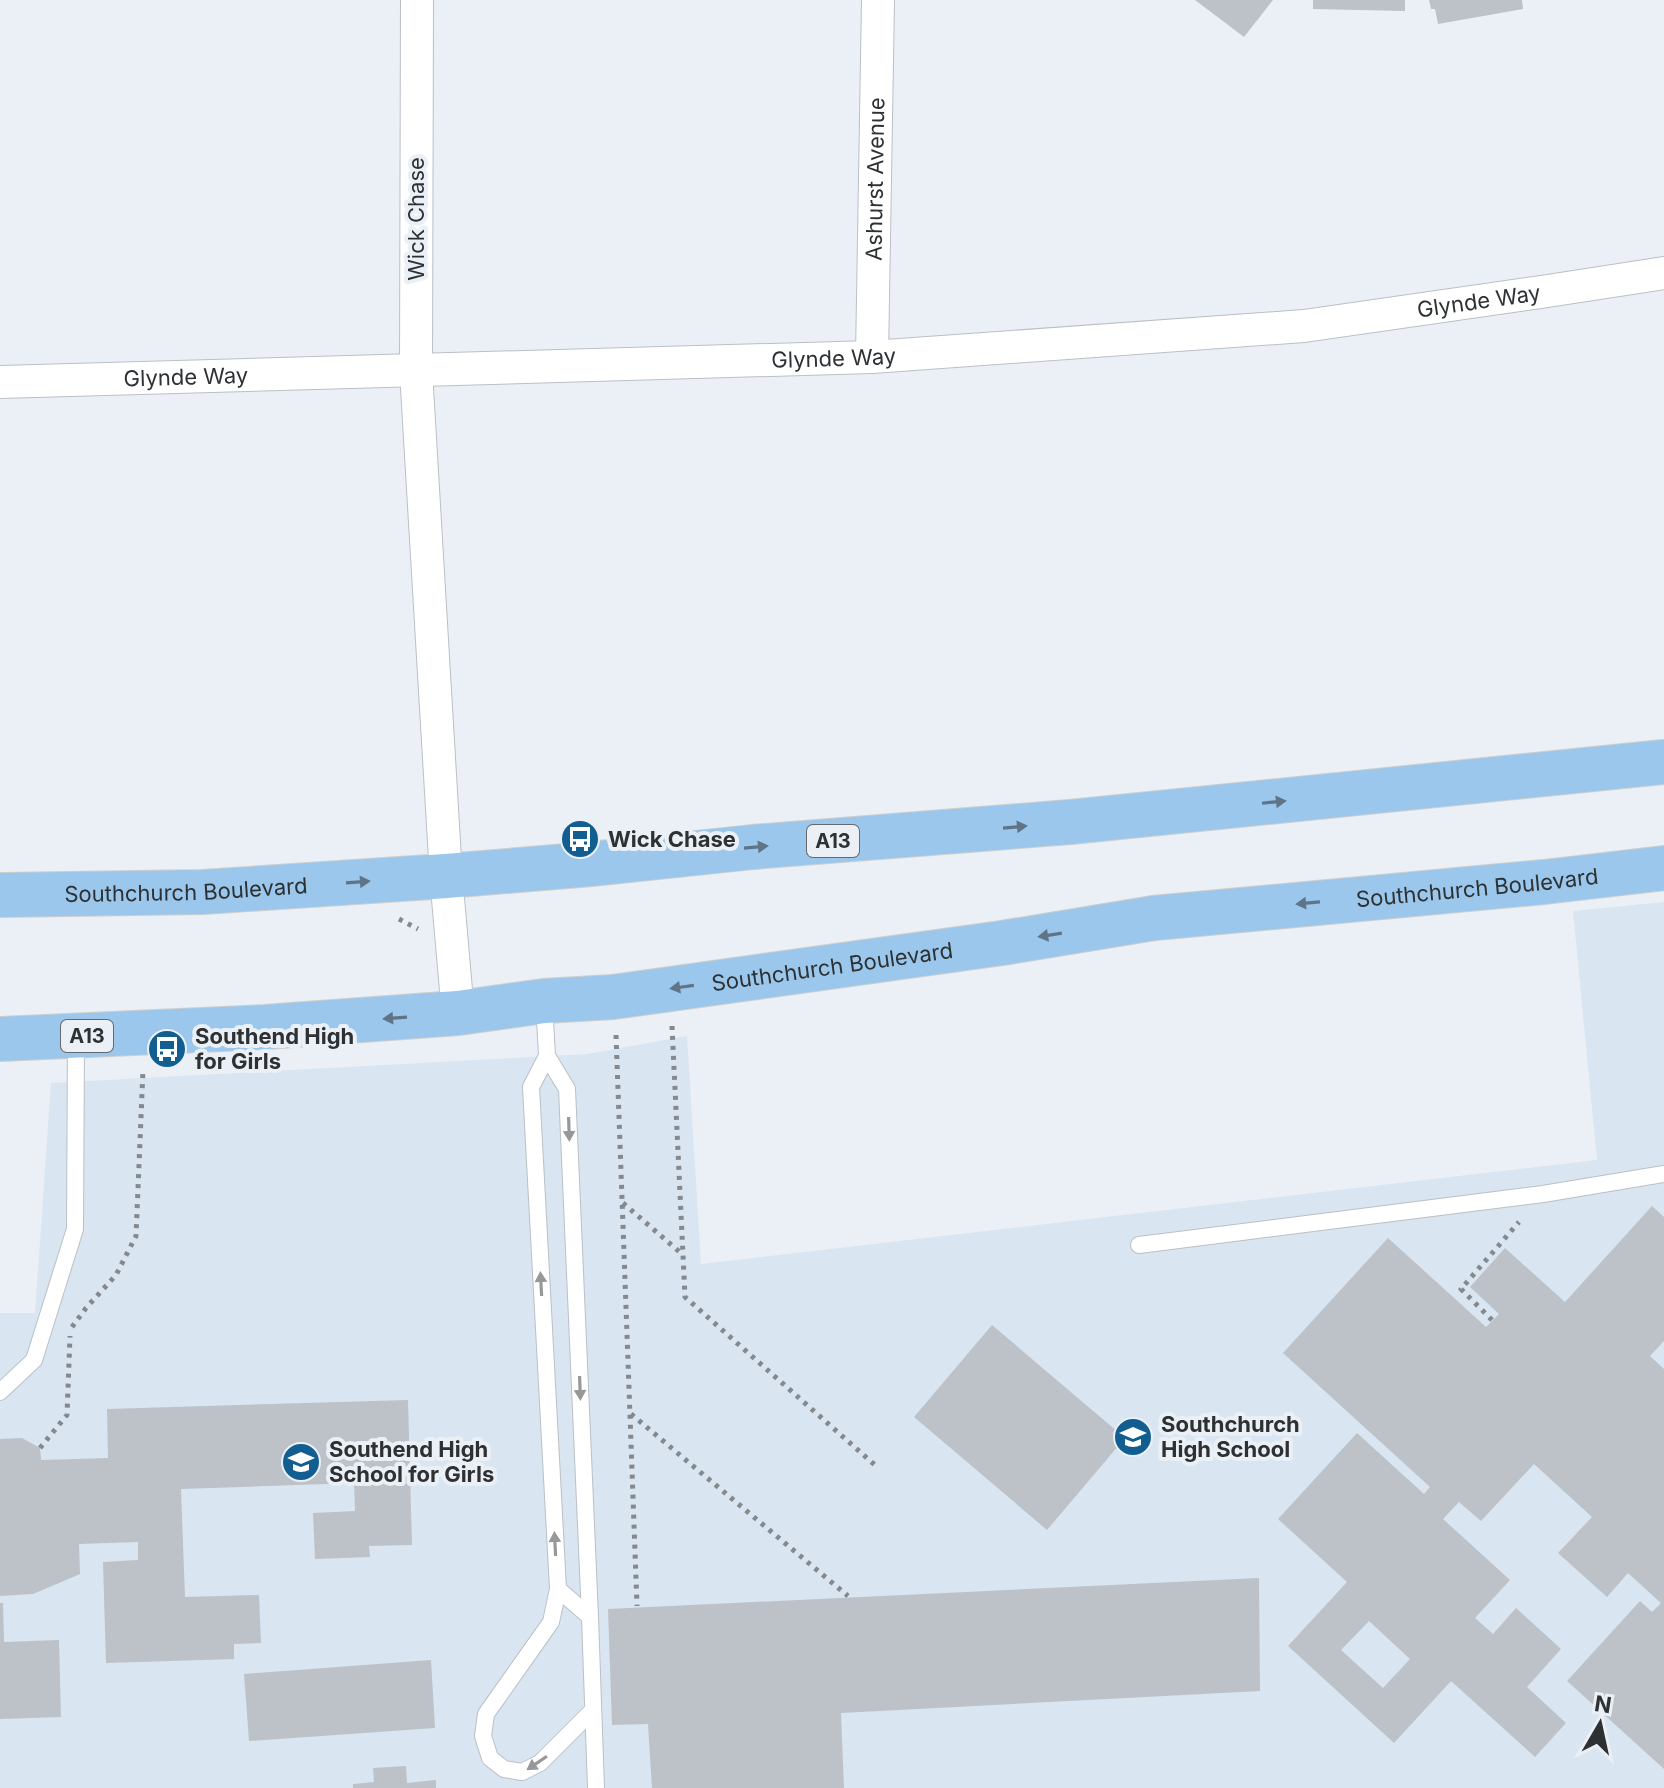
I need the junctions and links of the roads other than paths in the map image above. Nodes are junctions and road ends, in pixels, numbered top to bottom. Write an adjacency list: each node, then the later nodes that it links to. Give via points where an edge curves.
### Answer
1 (417, 0): 5 (street, Wick Chase)
2 (878, 0): 4 (street, Ashurst Avenue)
3 (1664, 273): 4 (street, Glynde Way, via 1304,326)
4 (872, 357): 5 (street, Glynde Way)
5 (416, 371): 6 (street, Glynde Way); 9 (street, Wick Chase)
6 (0, 382)
7 (1664, 762): 9 (main road, Southchurch Boulevard / A13, one-way to 7, via 1070,822)
8 (1664, 868): 11 (main road, Southchurch Boulevard / A13, one-way to 11, via 1154,918 613,997)
9 (446, 876): 10 (main road, Southchurch Boulevard / A13, one-way to 9, via 203,892); 12 (street, Wick Chase)
10 (0, 895)
11 (544, 1001): 12 (main road, Southchurch Boulevard / A13); 15 (lane)
12 (458, 1013): 13 (main road, Southchurch Boulevard / A13, one-way to 13)
13 (76, 1037): 14 (main road, Southchurch Boulevard / A13); 18 (lane, via 75,1229 34,1360)
14 (0, 1039)
15 (547, 1056): 19 (lane, one-way to 15, via 531,1087); 20 (lane, one-way to 20, via 567,1089)
16 (1664, 1174): 17 (lane)
17 (1139, 1245)
18 (0, 1392)
19 (558, 1589): 20 (lane); 21 (lane, one-way to 19, via 540,1763 522,1772 504,1769 490,1758 483,1736 486,1714 551,1622)
20 (590, 1617): 21 (lane)
21 (593, 1710): 22 (lane)
22 (596, 1788)

